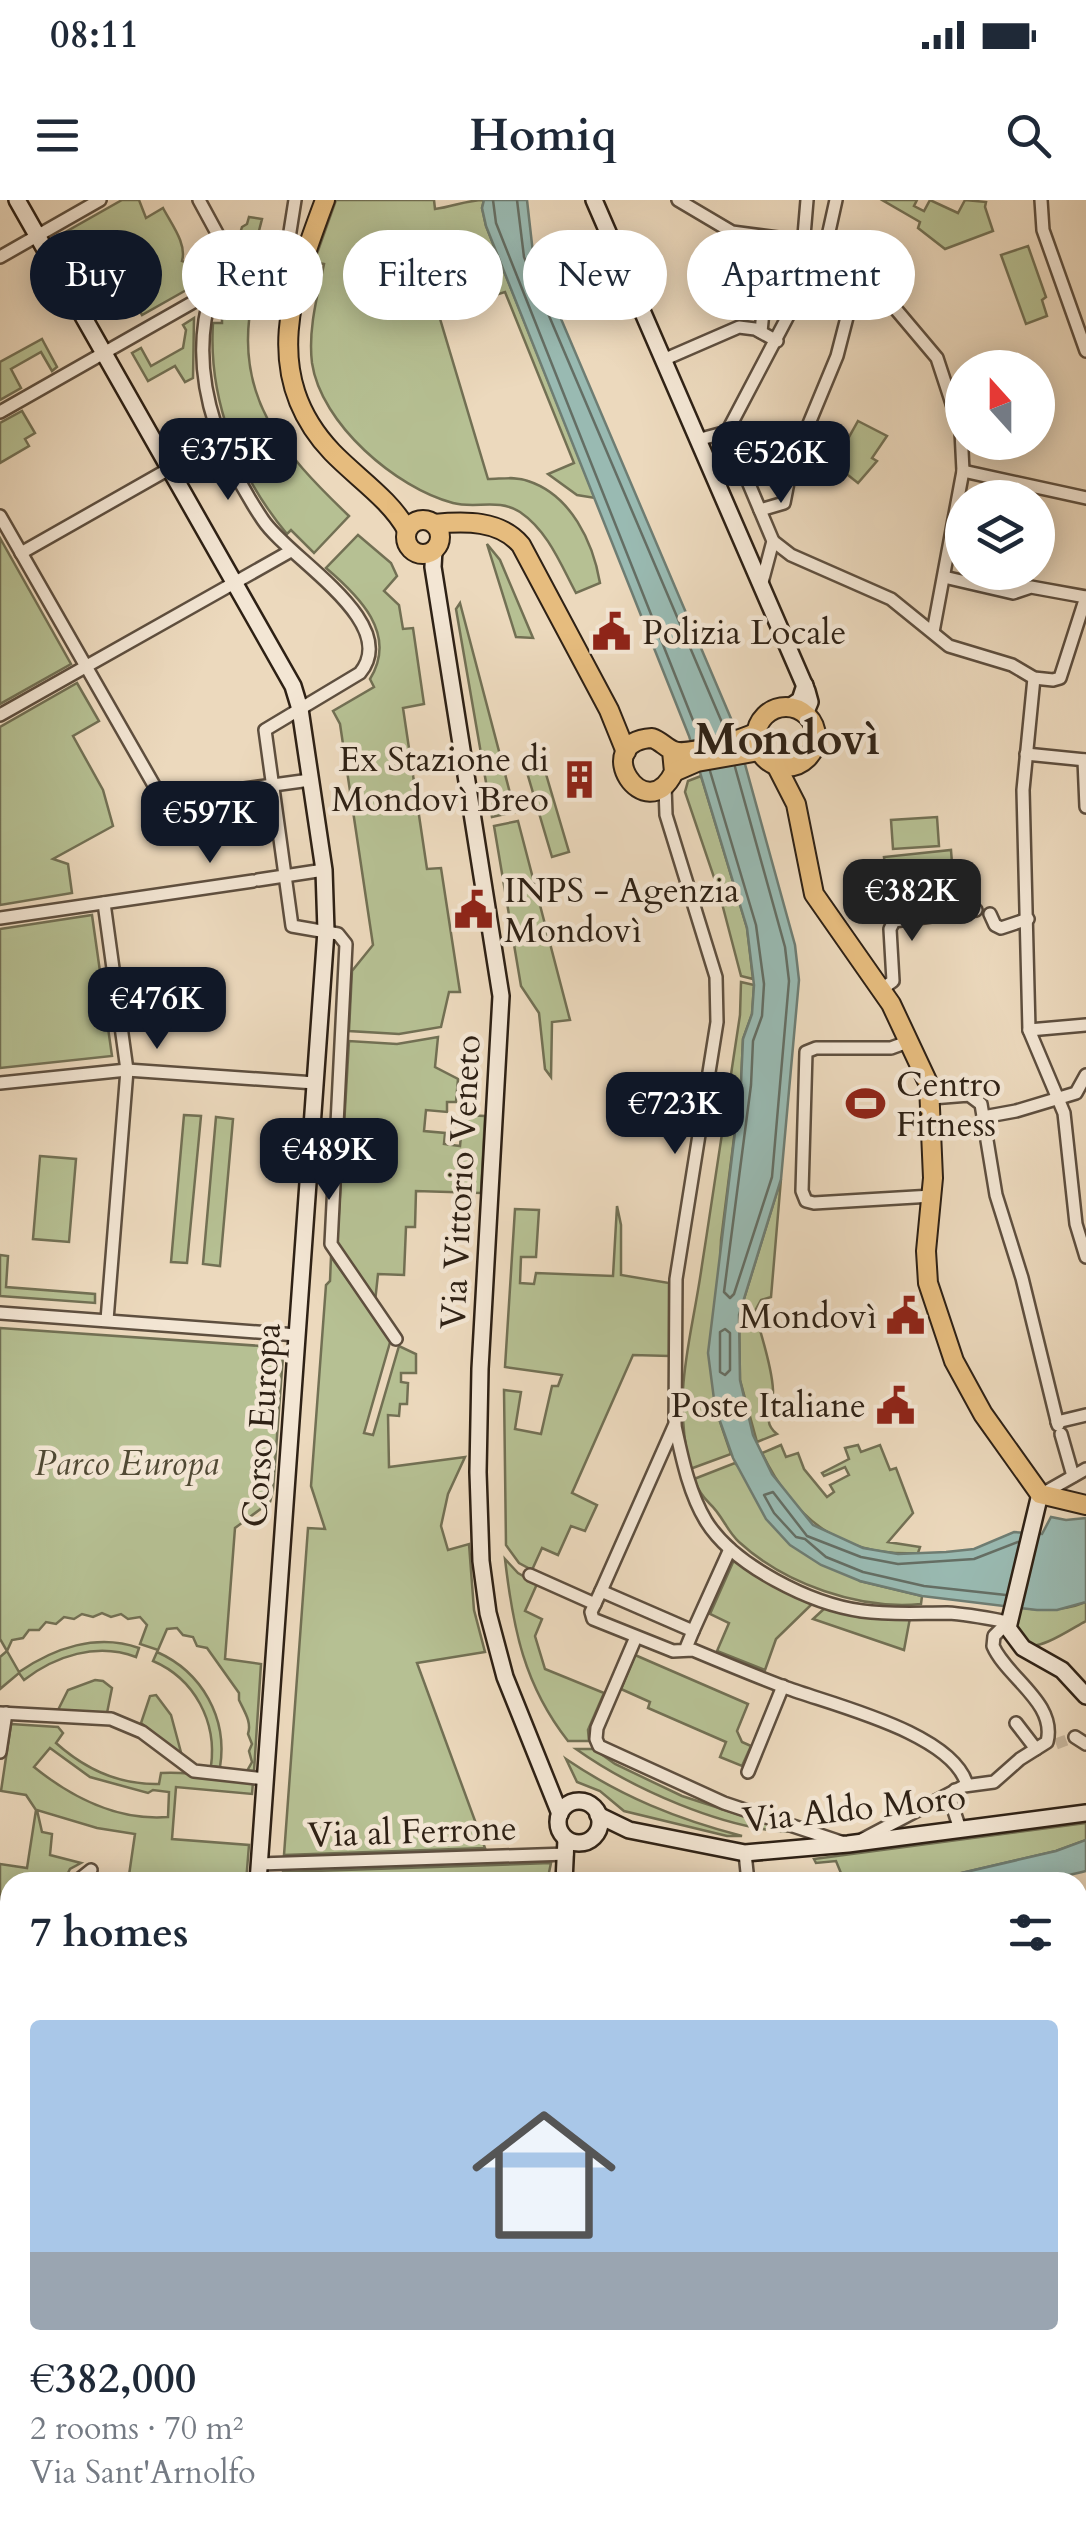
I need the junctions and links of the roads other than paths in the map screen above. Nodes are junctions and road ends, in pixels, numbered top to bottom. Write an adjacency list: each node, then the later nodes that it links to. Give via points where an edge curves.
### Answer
1 (16, 200): 11 (street, Corso Europa)
2 (100, 200): 12 (street)
3 (199, 200): 13 (street)
4 (295, 200): 26 (street, via 283,276)
5 (325, 200): 26 (main road)
6 (594, 200): 31 (street)
7 (678, 200): 14 (street)
8 (807, 200): 15 (street)
9 (836, 200): 16 (street)
10 (1040, 200): 29 (street)
11 (34, 230)
12 (48, 230)
13 (215, 230)
14 (728, 230)
15 (806, 230)
16 (829, 230)
17 (30, 240): 18 (street)
18 (0, 256)
19 (182, 309): 30 (street)
20 (85, 320): 30 (street, Corso Europa)
21 (206, 320): 34 (street, via 204,370)
22 (762, 320): 27 (street)
23 (787, 320): 28 (street)
24 (846, 320): 39 (street, via 784,503)
25 (906, 320): 37 (street, via 941,365 962,434)
26 (289, 324): 41 (main road, via 288,366 297,402 328,448)
27 (761, 332): 28 (street); 31 (street, via 739,327)
28 (777, 340): 33 (street)
29 (1086, 351)
30 (104, 353): 32 (street); 36 (street, Corso Europa)
31 (663, 360): 35 (street)
32 (0, 412)
33 (726, 432): 35 (street); 39 (street)
34 (220, 440): 36 (street); 43 (street, via 256,510)
35 (697, 440): 47 (street)
36 (170, 469): 44 (street); 46 (street, Corso Europa)
37 (963, 472): 38 (street); 45 (street)
38 (1086, 498)
39 (760, 510): 42 (street)
40 (0, 516): 44 (street)
41 (425, 536): 53 (main road, via 458,524 506,530 526,551); 119 (street, Via Vittorio Veneto, via 501,996 480,1369 482,1561 505,1677 545,1777)
42 (773, 541): 47 (street); 49 (street, via 790,555 868,586)
43 (289, 552): 46 (street); 52 (street, via 352,607 370,644 360,672)
44 (22, 553): 50 (street)
45 (944, 577): 48 (street, via 1013,593 1034,587); 49 (street)
46 (234, 583): 50 (street); 52 (street, Corso Europa)
47 (761, 586): 54 (street, via 810,702)
48 (1086, 597): 51 (street, via 1061,675)
49 (933, 632): 51 (street, via 949,646)
50 (86, 666): 55 (street); 67 (street, via 164,796)
51 (1030, 675): 60 (street)
52 (300, 709): 65 (street, Corso Europa); 67 (street, via 264,730)
53 (608, 710): 56 (main road); 59 (main road)
54 (797, 711): 57 (main road, via 772,711); 63 (main road, via 814,726 816,743)
55 (0, 715)
56 (644, 738): 58 (main road); 59 (main road)
57 (750, 744): 61 (main road); 64 (main road)
58 (672, 750): 61 (main road); 66 (main road)
59 (626, 752): 66 (main road, via 623,769 632,784)
60 (1026, 754): 62 (street); 76 (street)
61 (695, 756): 66 (main road)
62 (1085, 760): 69 (street)
63 (800, 764): 64 (main road); 68 (main road)
64 (776, 766): 68 (main road)
65 (310, 780): 67 (street); 70 (street, Corso Europa)
66 (662, 783): 96 (street, via 718,1000 676,1278)
67 (272, 785): 71 (street)
68 (796, 804): 78 (main road, via 814,894)
69 (1086, 807)
70 (324, 870): 71 (street); 77 (street, Corso Europa)
71 (285, 876): 72 (street); 77 (street, via 292,926)
72 (104, 903): 75 (street); 82 (street)
73 (976, 910): 78 (street, via 894,921 894,981)
74 (990, 914): 76 (street, via 1001,928)
75 (0, 918)
76 (1028, 919): 80 (street)
77 (326, 932): 84 (street, Corso Europa); 94 (street, via 344,937 346,965 330,1240)
78 (882, 990): 81 (main road)
79 (1086, 1026): 80 (street)
80 (1029, 1030): 87 (street)
81 (910, 1041): 86 (main road); 89 (street, via 895,1048 806,1052 802,1191 814,1203)
82 (128, 1070): 84 (street); 85 (street); 92 (street)
83 (1085, 1078): 87 (street, via 1076,1093)
84 (315, 1083): 93 (street, Corso Europa)
85 (0, 1084)
86 (932, 1098): 88 (street, via 973,1096); 89 (main road)
87 (1058, 1098): 88 (street); 90 (street)
88 (983, 1117): 97 (street, via 996,1195)
89 (932, 1196): 100 (main road, via 928,1283 954,1360)
90 (1086, 1257)
91 (0, 1313): 92 (street)
92 (106, 1320): 93 (street)
93 (297, 1335): 117 (street, Corso Europa)
94 (396, 1339)
95 (1086, 1414): 97 (street)
96 (674, 1424): 102 (street, via 702,1513); 104 (street)
97 (1059, 1427): 99 (street)
98 (1086, 1469): 99 (street)
99 (1073, 1476): 100 (street)
100 (1040, 1494): 101 (main road); 106 (street)
101 (1086, 1505)
102 (730, 1549): 106 (street, via 808,1596 854,1610); 107 (street)
103 (530, 1575): 105 (street)
104 (601, 1591): 105 (street); 107 (street)
105 (595, 1604): 108 (street, via 593,1619)
106 (1008, 1619): 111 (street, via 1018,1644 1062,1670); 114 (street, via 993,1646 1044,1712)
107 (693, 1631): 109 (street)
108 (636, 1636): 109 (street, via 676,1652); 125 (street, via 596,1742 724,1804)
109 (686, 1648): 110 (street)
110 (783, 1686): 116 (street); 118 (street, via 917,1737 963,1773)
111 (1086, 1696)
112 (3, 1713): 115 (street); 117 (street, via 105,1717 138,1730 194,1771)
113 (1016, 1722): 114 (street)
114 (1046, 1745): 118 (street, via 994,1782)
115 (0, 1752)
116 (748, 1772)
117 (265, 1779): 128 (street, Corso Europa)
118 (961, 1787): 122 (street, via 951,1802); 125 (street)
119 (566, 1808): 121 (street, Via Vittorio Veneto, via 585,1802); 126 (street, via 559,1830)
120 (1086, 1814): 122 (street, Via Aldo Moro)
121 (598, 1816): 123 (street, Via Aldo Moro); 124 (street)
122 (960, 1829): 125 (street, Via Aldo Moro)
123 (629, 1830): 124 (street, Via Aldo Moro); 127 (street, Via Aldo Moro)
124 (589, 1840): 126 (street); 133 (street)
125 (853, 1843): 127 (street, Via Aldo Moro)
126 (566, 1846): 128 (street, Via al Ferrone); 132 (street)
127 (745, 1852): 134 (street)
128 (259, 1864): 131 (street, Corso Europa)
129 (91, 1870): 130 (street)
130 (88, 1872)
131 (259, 1872)
132 (565, 1872)
133 (570, 1872)
134 (747, 1872)

